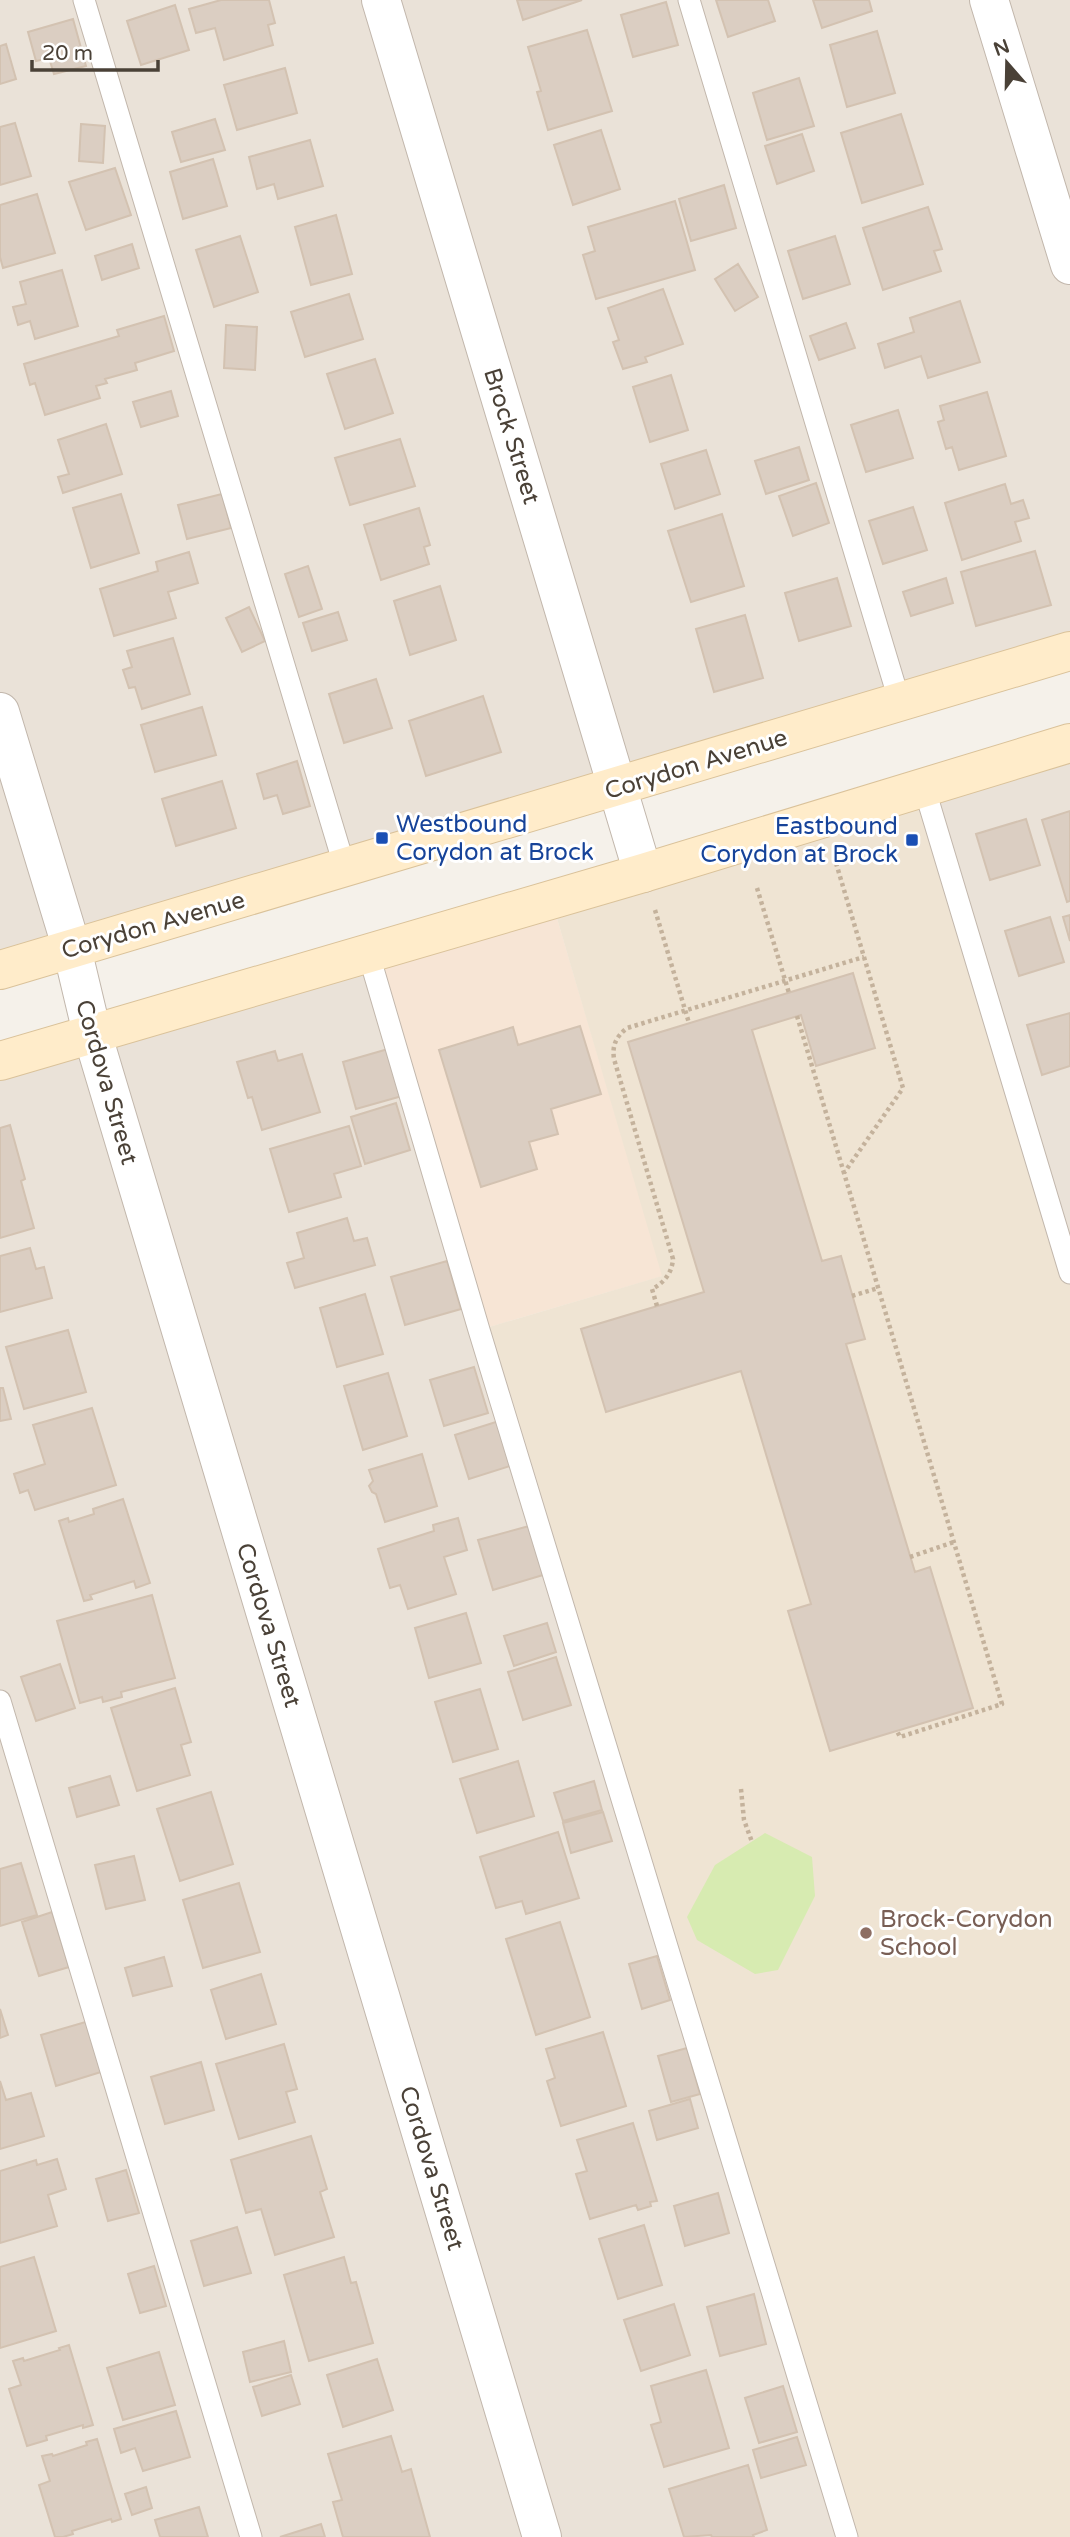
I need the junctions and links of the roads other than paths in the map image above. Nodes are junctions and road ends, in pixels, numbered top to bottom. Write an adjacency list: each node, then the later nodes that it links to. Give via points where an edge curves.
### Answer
1 (84, 0): 12 (lane)
2 (382, 0): 11 (street, Brock Street)
3 (689, 0): 7 (lane)
4 (989, 0): 5 (street)
5 (1070, 265)
6 (1070, 651): 7 (main road, Corydon Avenue)
7 (900, 703): 11 (main road, Corydon Avenue)
8 (0, 712): 14 (street, Cordova Street)
9 (1070, 743): 10 (main road)
10 (924, 787): 13 (main road); 19 (lane)
11 (617, 788): 12 (main road, Corydon Avenue); 13 (street, Brock Street)
12 (345, 868): 14 (main road, Corydon Avenue)
13 (643, 873): 15 (main road)
14 (72, 949): 16 (main road, Corydon Avenue); 17 (street, Cordova Street)
15 (368, 952): 17 (main road); 23 (lane)
16 (0, 970)
17 (92, 1033): 18 (main road); 22 (street, Cordova Street)
18 (0, 1061)
19 (1070, 1273)
20 (0, 1701): 21 (lane)
21 (251, 2537)
22 (542, 2537)
23 (847, 2537)

